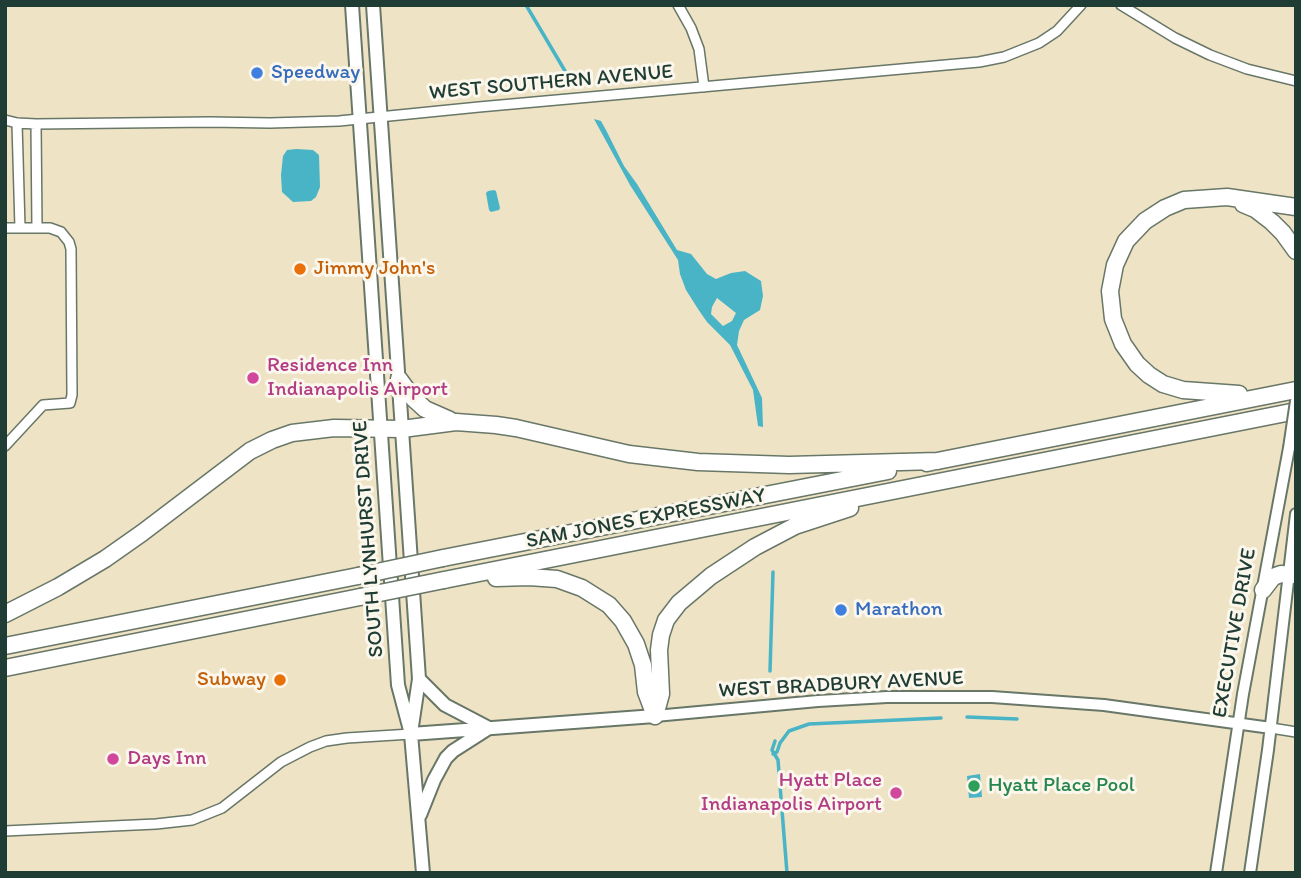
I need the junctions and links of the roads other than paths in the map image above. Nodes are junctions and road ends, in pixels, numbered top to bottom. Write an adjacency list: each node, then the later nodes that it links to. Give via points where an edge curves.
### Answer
1 (352, 5): 9 (main road, SOUTH LYNHURST DRIVE)
2 (373, 5): 8 (main road, SOUTH LYNHURST DRIVE)
3 (678, 5): 7 (street, via 699,50)
4 (1081, 5): 7 (street, WEST SOUTHERN AVENUE, via 1044,40 1004,57)
5 (1121, 5): 6 (street, via 1210,55)
6 (1296, 81)
7 (704, 87): 8 (street, WEST SOUTHERN AVENUE)
8 (381, 117): 9 (street, WEST SOUTHERN AVENUE); 19 (main road, SOUTH LYNHURST DRIVE)
9 (359, 119): 12 (street, WEST SOUTHERN AVENUE); 26 (main road, SOUTH LYNHURST DRIVE)
10 (5, 121): 11 (street, WEST SOUTHERN AVENUE)
11 (17, 123): 12 (street, WEST SOUTHERN AVENUE); 16 (street)
12 (36, 124): 17 (street)
13 (1227, 197): 14 (highway); 18 (highway, via 1266,217); 21 (highway, via 1184,200 1136,230 1115,265 1111,313 1133,360 1163,384 1194,392)
14 (1296, 207)
15 (5, 228): 16 (street)
16 (20, 228): 17 (street)
17 (37, 228): 27 (street, via 59,231 70,246 72,397 70,403 43,405)
18 (1296, 251)
19 (399, 379): 24 (highway, via 425,409); 25 (main road, SOUTH LYNHURST DRIVE)
20 (1296, 390): 21 (highway, SAM JONES EXPRESSWAY)
21 (1262, 396): 28 (highway, SAM JONES EXPRESSWAY)
22 (1296, 401): 33 (street, EXECUTIVE DRIVE, bridge)
23 (1296, 411): 29 (highway, SAM JONES EXPRESSWAY)
24 (456, 422): 25 (highway); 28 (highway, via 516,428 629,454 698,463)
25 (402, 429): 26 (highway); 37 (main road, SOUTH LYNHURST DRIVE)
26 (380, 430): 34 (highway, via 334,428 272,440 239,458 105,559); 43 (main road, SOUTH LYNHURST DRIVE, via 398,685)
27 (5, 446)
28 (938, 461): 35 (highway, SAM JONES EXPRESSWAY, bridge)
29 (913, 487): 32 (highway, SAM JONES EXPRESSWAY); 38 (highway, via 782,532 728,564 679,603 661,635 661,694)
30 (1296, 514): 31 (street, EXECUTIVE DRIVE)
31 (1292, 575): 33 (highway, via 1273,577); 41 (street, EXECUTIVE DRIVE)
32 (444, 580): 36 (highway, SAM JONES EXPRESSWAY, bridge); 38 (highway, via 557,579 592,593 613,609 633,637)
33 (1263, 590): 39 (street, EXECUTIVE DRIVE)
34 (5, 614)
35 (5, 646)
36 (5, 668)
37 (419, 679): 40 (main road, via 445,705); 43 (main road, SOUTH LYNHURST DRIVE)
38 (656, 716): 39 (street, WEST BRADBURY AVENUE, via 818,701 973,696 1096,704); 40 (main road, WEST BRADBURY AVENUE)
39 (1239, 723): 41 (street, WEST BRADBURY AVENUE); 47 (street, EXECUTIVE DRIVE)
40 (489, 728): 43 (main road, WEST BRADBURY AVENUE); 44 (main road, via 446,758)
41 (1271, 728): 42 (street); 48 (street, EXECUTIVE DRIVE)
42 (1296, 732)
43 (411, 734): 44 (main road, SOUTH LYNHURST DRIVE); 45 (street, via 347,738 310,747 281,762 222,808 192,820)
44 (419, 817): 46 (main road, SOUTH LYNHURST DRIVE)
45 (5, 831)
46 (423, 873)
47 (1216, 873)
48 (1250, 873)

